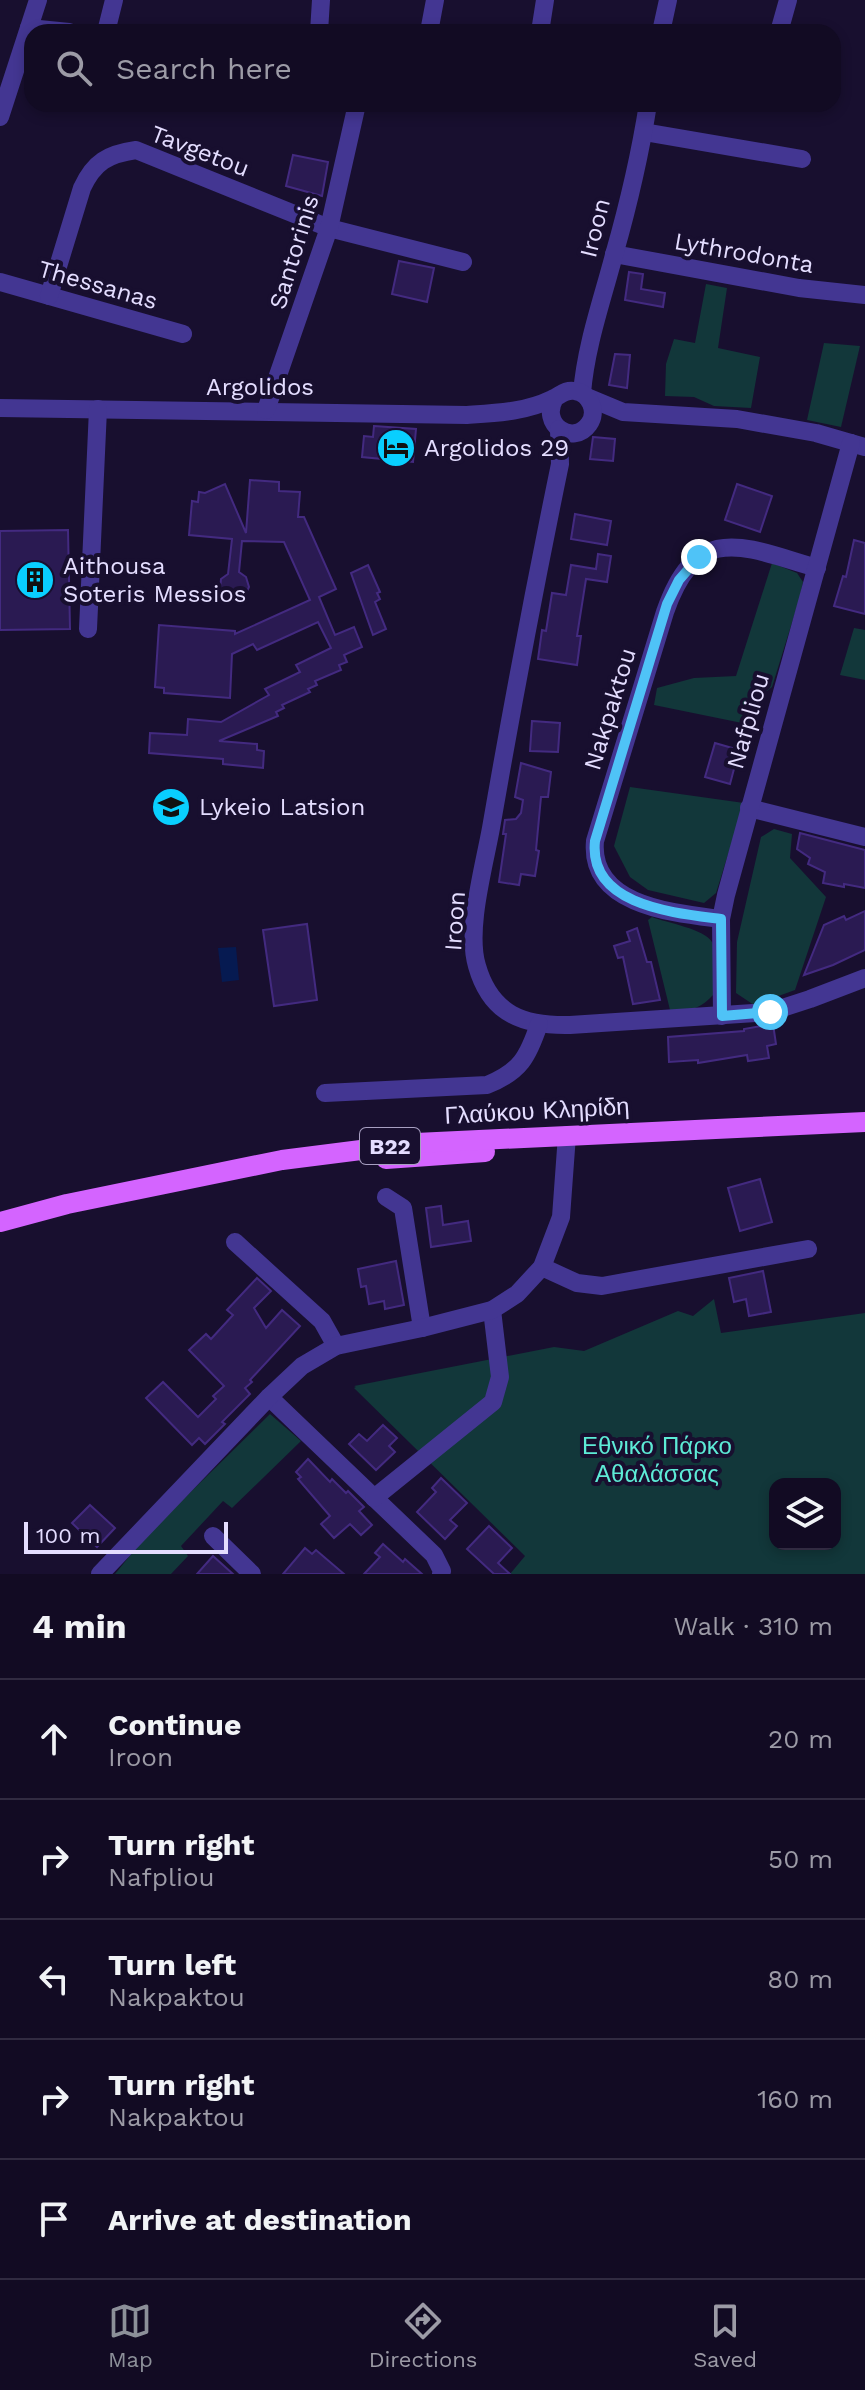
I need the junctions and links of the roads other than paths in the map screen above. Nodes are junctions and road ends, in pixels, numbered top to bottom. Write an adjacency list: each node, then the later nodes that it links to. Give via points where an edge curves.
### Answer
1 (38, 0): 8 (street)
2 (114, 0): 9 (street)
3 (321, 0): 10 (street)
4 (435, 0): 11 (street)
5 (545, 0): 12 (street)
6 (668, 0): 13 (street)
7 (788, 0): 14 (street)
8 (30, 24)
9 (108, 24)
10 (320, 24)
11 (430, 24)
12 (541, 24)
13 (663, 24)
14 (781, 24)
15 (24, 40): 16 (street)
16 (4, 90): 19 (street)
17 (355, 112): 22 (street, Santorinis)
18 (647, 112): 20 (street, Iroon)
19 (0, 117)
20 (644, 132): 21 (street); 23 (street, Iroon)
21 (802, 159)
22 (329, 228): 24 (street, Tavgetou); 27 (street, Tavgetou, via 136,150 120,152 99,162 86,181); 32 (street, Santorinis)
23 (614, 254): 26 (street, Lythrodonta); 29 (street, Iroon)
24 (463, 262)
25 (0, 282): 27 (street, Thessanas)
26 (865, 295)
27 (49, 296): 28 (street, Thessanas)
28 (183, 334)
29 (573, 395): 33 (street, Argolidos); 34 (street); 35 (street, via 551,404); 36 (street, via 593,410)
30 (0, 408): 31 (street, Argolidos)
31 (98, 409): 32 (street, Argolidos); 40 (street)
32 (266, 410): 33 (street, Argolidos, via 433,415)
33 (518, 411): 35 (street, Argolidos)
34 (623, 412): 36 (street); 37 (street, via 737,419)
35 (555, 424): 36 (street, via 565,432); 38 (street, Iroon)
36 (584, 428): 38 (street, Iroon)
37 (858, 445): 39 (street, Nafpliou)
38 (560, 464): 46 (street, Iroon, via 473,941 475,963 492,997 514,1016)
39 (817, 568): 41 (street, Nafpliou); 43 (street, Nakpaktou, via 730,546 704,553 683,574 670,596 595,841 597,869 617,892 670,910)
40 (88, 629)
41 (749, 808): 42 (street); 43 (street, Nafpliou)
42 (865, 837)
43 (721, 919): 45 (street, Nafpliou)
44 (865, 978): 45 (street, Iroon, via 789,1007)
45 (722, 1016): 46 (street, Iroon)
46 (539, 1024): 47 (street, via 518,1067 487,1085)
47 (325, 1093)
48 (865, 1122): 50 (main road, Γλαύκου Κληρίδη / B22)
49 (865, 1135): 50 (main road, Γλαύκου Κληρίδη / B22)
50 (567, 1142): 52 (main road, Γλαύκου Κληρίδη / B22, via 215,1175); 55 (street, via 561,1217)
51 (386, 1197): 57 (street, via 403,1208)
52 (0, 1222)
53 (235, 1242): 58 (street, via 322,1321)
54 (808, 1249): 55 (street, via 602,1286 577,1283)
55 (542, 1267): 56 (street, via 517,1294)
56 (492, 1310): 57 (street); 60 (street, via 500,1377 493,1402)
57 (422, 1328): 58 (street)
58 (336, 1346): 59 (street, via 302,1366)
59 (269, 1397): 60 (street); 62 (street)
60 (374, 1498): 64 (street, via 434,1555)
61 (213, 1536): 63 (street)
62 (100, 1574)
63 (252, 1574)
64 (441, 1574)

